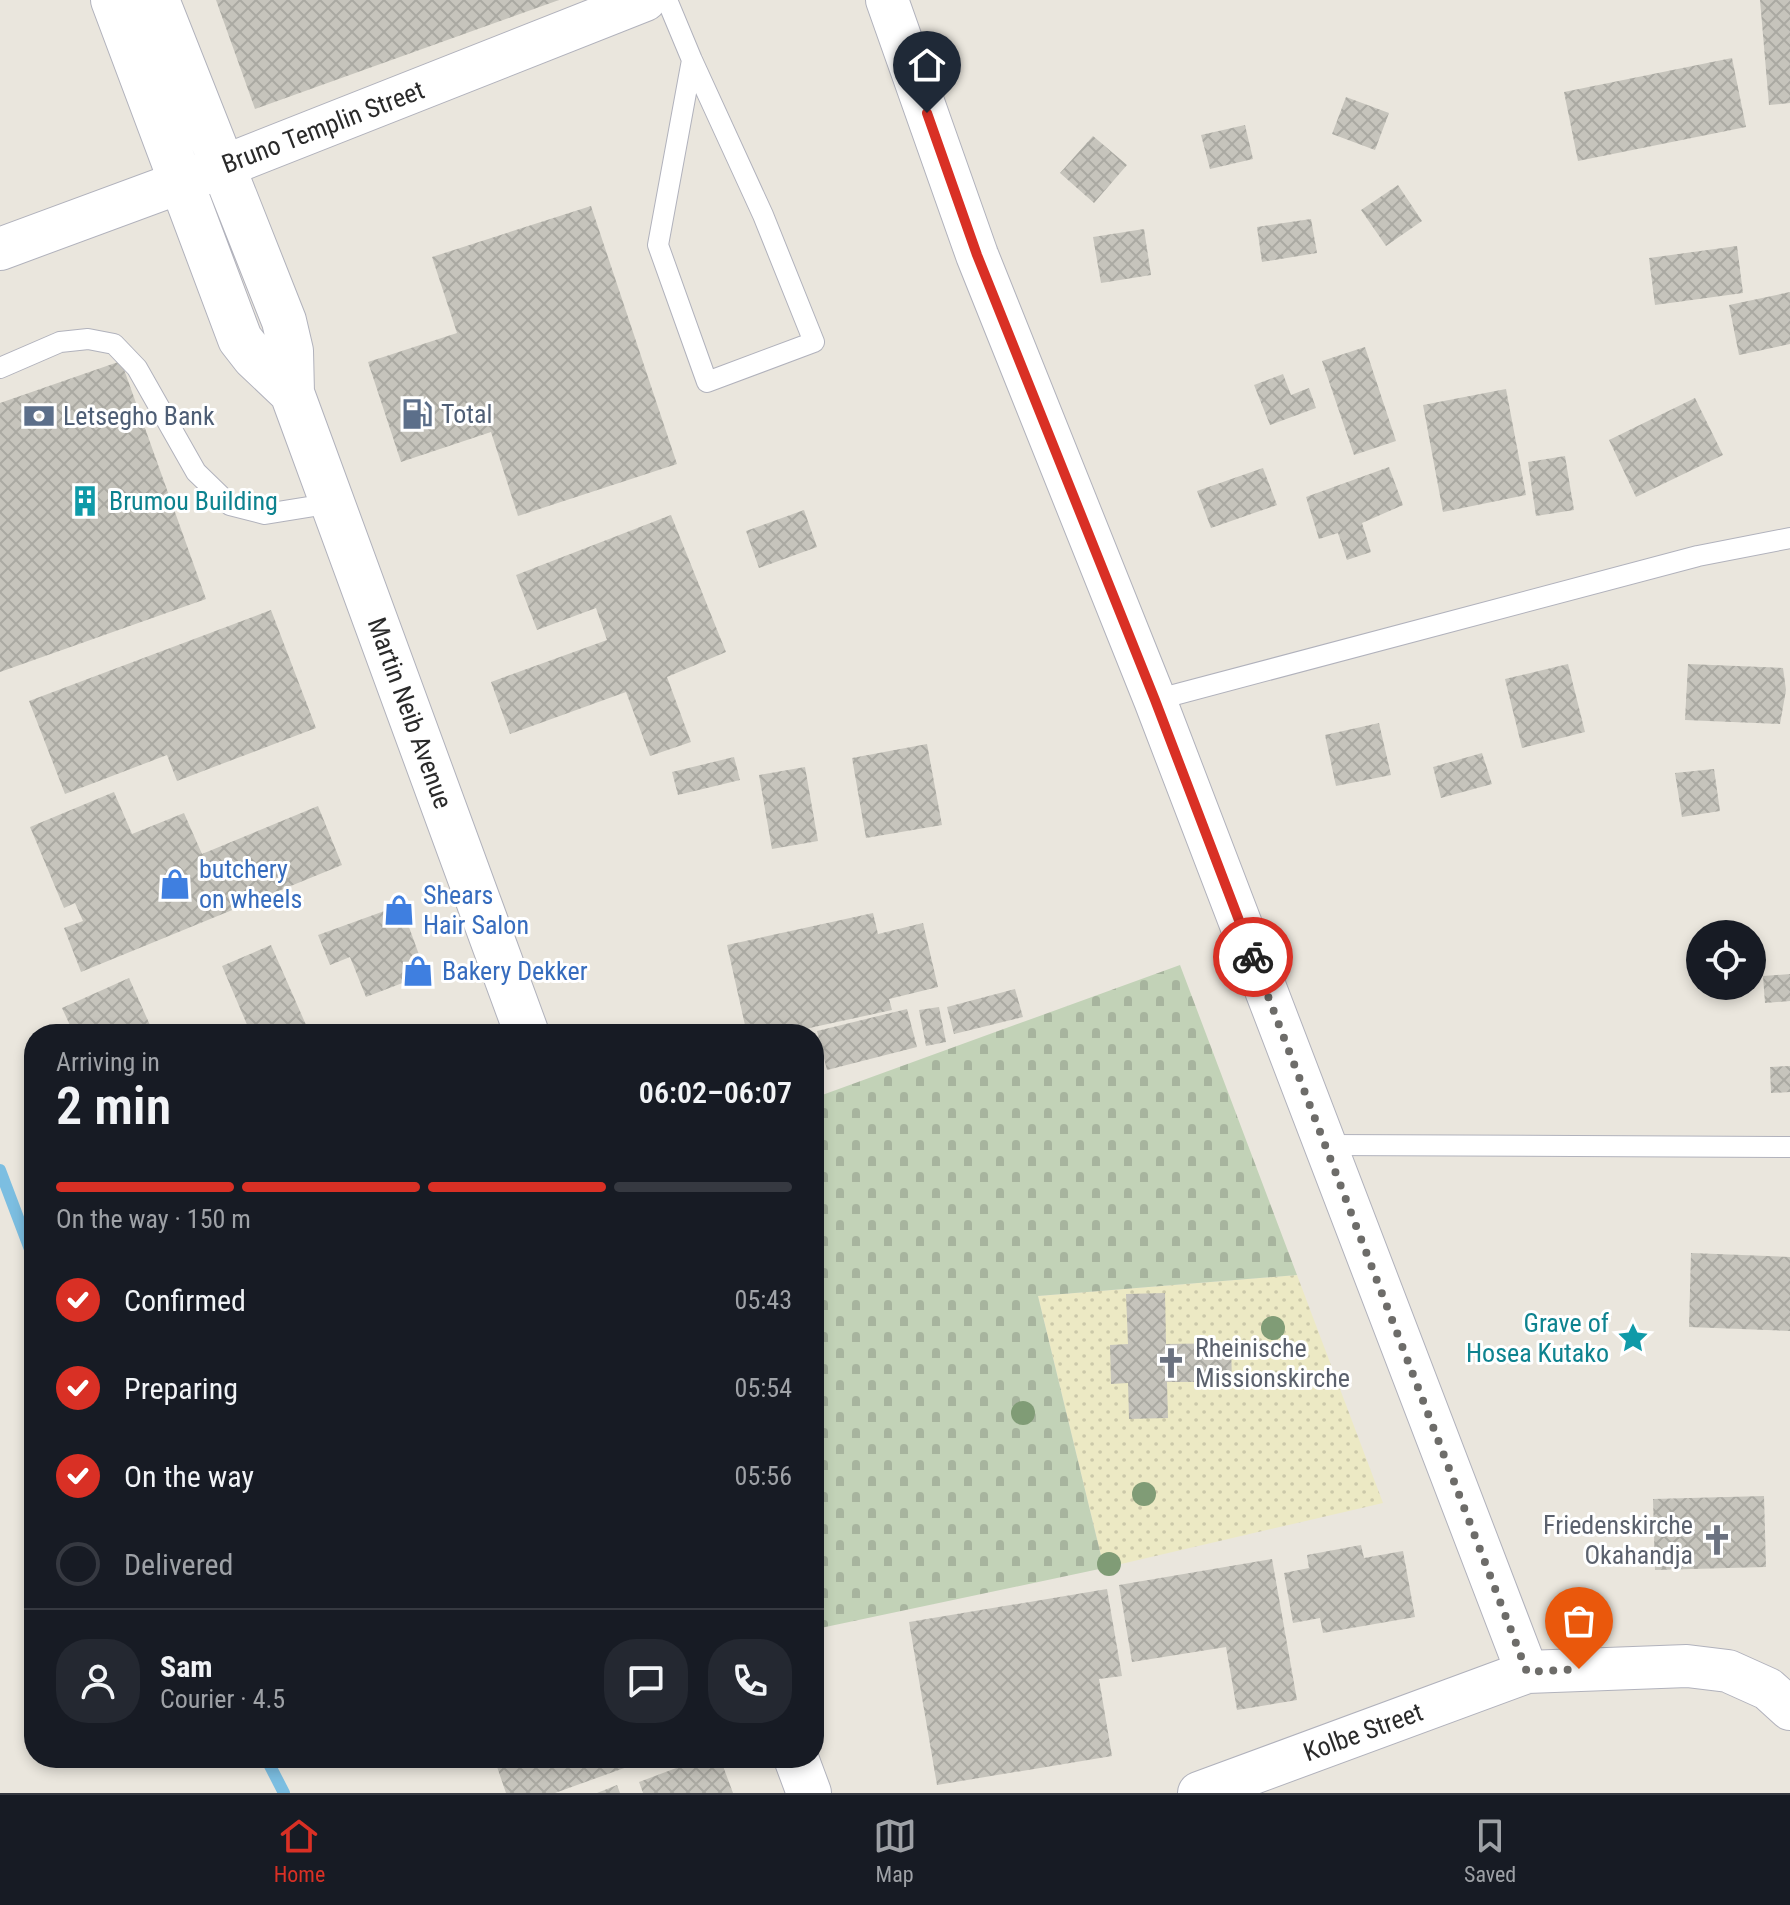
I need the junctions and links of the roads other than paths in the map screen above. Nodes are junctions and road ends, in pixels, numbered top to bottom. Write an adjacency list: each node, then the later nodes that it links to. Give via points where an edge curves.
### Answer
1 (113, 0): 8 (main road, Martin Neib Avenue)
2 (157, 0): 7 (main road, Martin Neib Avenue)
3 (645, 0): 7 (street, Bruno Templin Street)
4 (667, 0): 6 (lane)
5 (887, 0): 14 (street, via 977,255)
6 (692, 60): 6 (lane, via 814,342 707,382 658,245)
7 (222, 167): 8 (street, Bruno Templin Street); 11 (main road, Martin Neib Avenue, via 284,321)
8 (180, 181): 9 (street, Bruno Templin Street); 11 (main road, Martin Neib Avenue, via 240,339)
9 (0, 249)
10 (0, 368): 12 (lane, via 60,342 88,339 114,344 137,368 196,472 230,505 265,514)
11 (292, 393): 12 (main road, Martin Neib Avenue)
12 (333, 503): 15 (main road, Martin Neib Avenue)
13 (1790, 538): 14 (lane, via 1698,556)
14 (1155, 700): 16 (street)
15 (523, 1024)
16 (1325, 1145): 17 (lane); 18 (street)
17 (1790, 1147)
18 (1527, 1672): 19 (street, Kolbe Street, via 1673,1666 1728,1671 1768,1689); 22 (street, Kolbe Street)
19 (1790, 1709)
20 (800, 1768): 21 (main road)
21 (809, 1793)
22 (1199, 1793)

